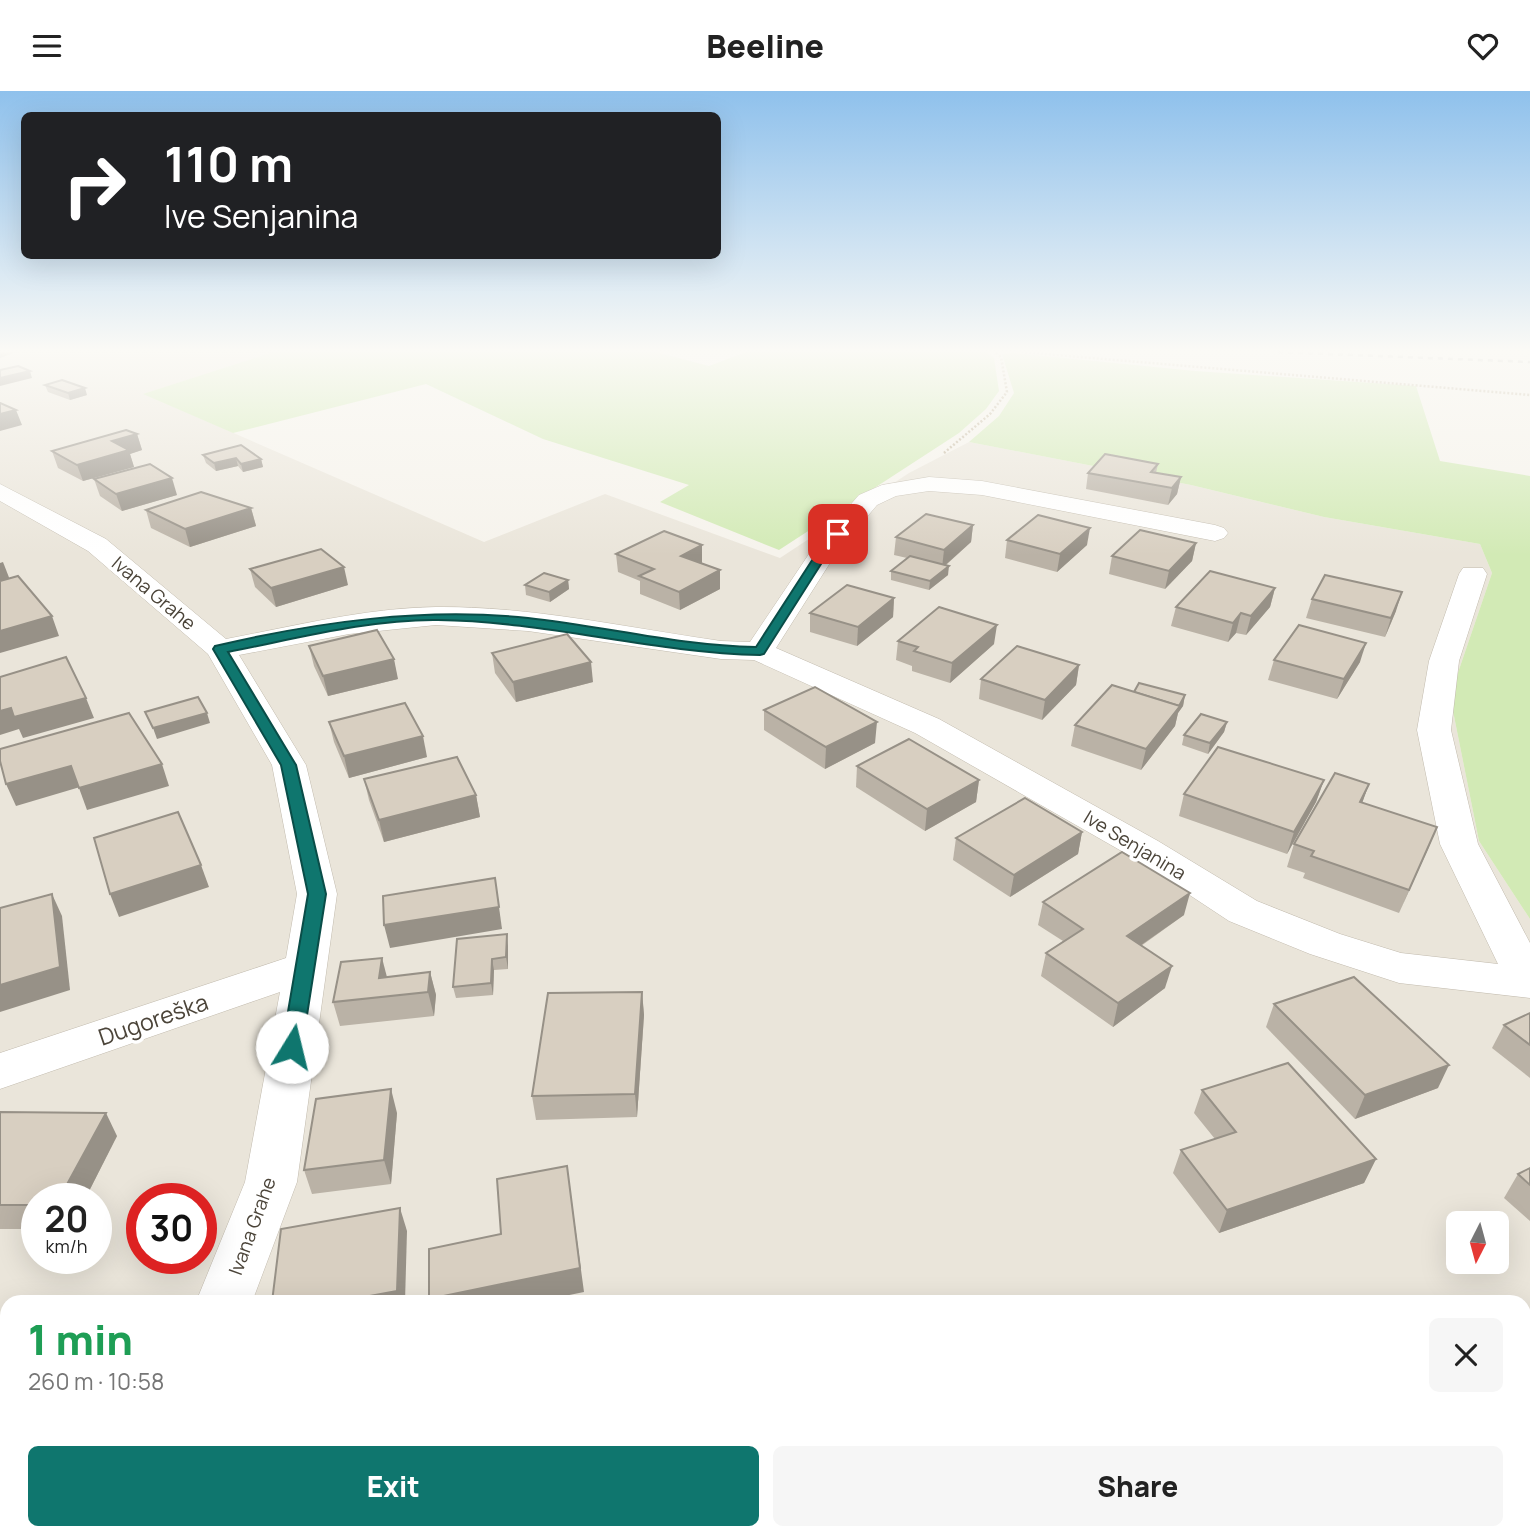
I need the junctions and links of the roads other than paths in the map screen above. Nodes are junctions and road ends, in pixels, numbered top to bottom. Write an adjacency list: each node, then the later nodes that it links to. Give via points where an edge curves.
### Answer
1 (0, 491): 4 (street, Ivana Grahe, via 97,545)
2 (1215, 533): 5 (street, via 982,488 929,484 890,490 868,500 824,551)
3 (1473, 574): 7 (street, Ive Senjanina, via 1444,661 1434,730 1459,844)
4 (220, 649): 5 (street, Ive Senjanina, via 349,625 436,616 528,622 721,650); 6 (street, Ivana Grahe, via 289,765 317,894)
5 (760, 651): 7 (street, Ive Senjanina, via 927,726 1145,849 1243,911 1399,968)
6 (305, 967): 8 (street, Dugoreška); 9 (street, Ivana Grahe, via 271,1182)
7 (1530, 983)
8 (0, 1071)
9 (227, 1295)

